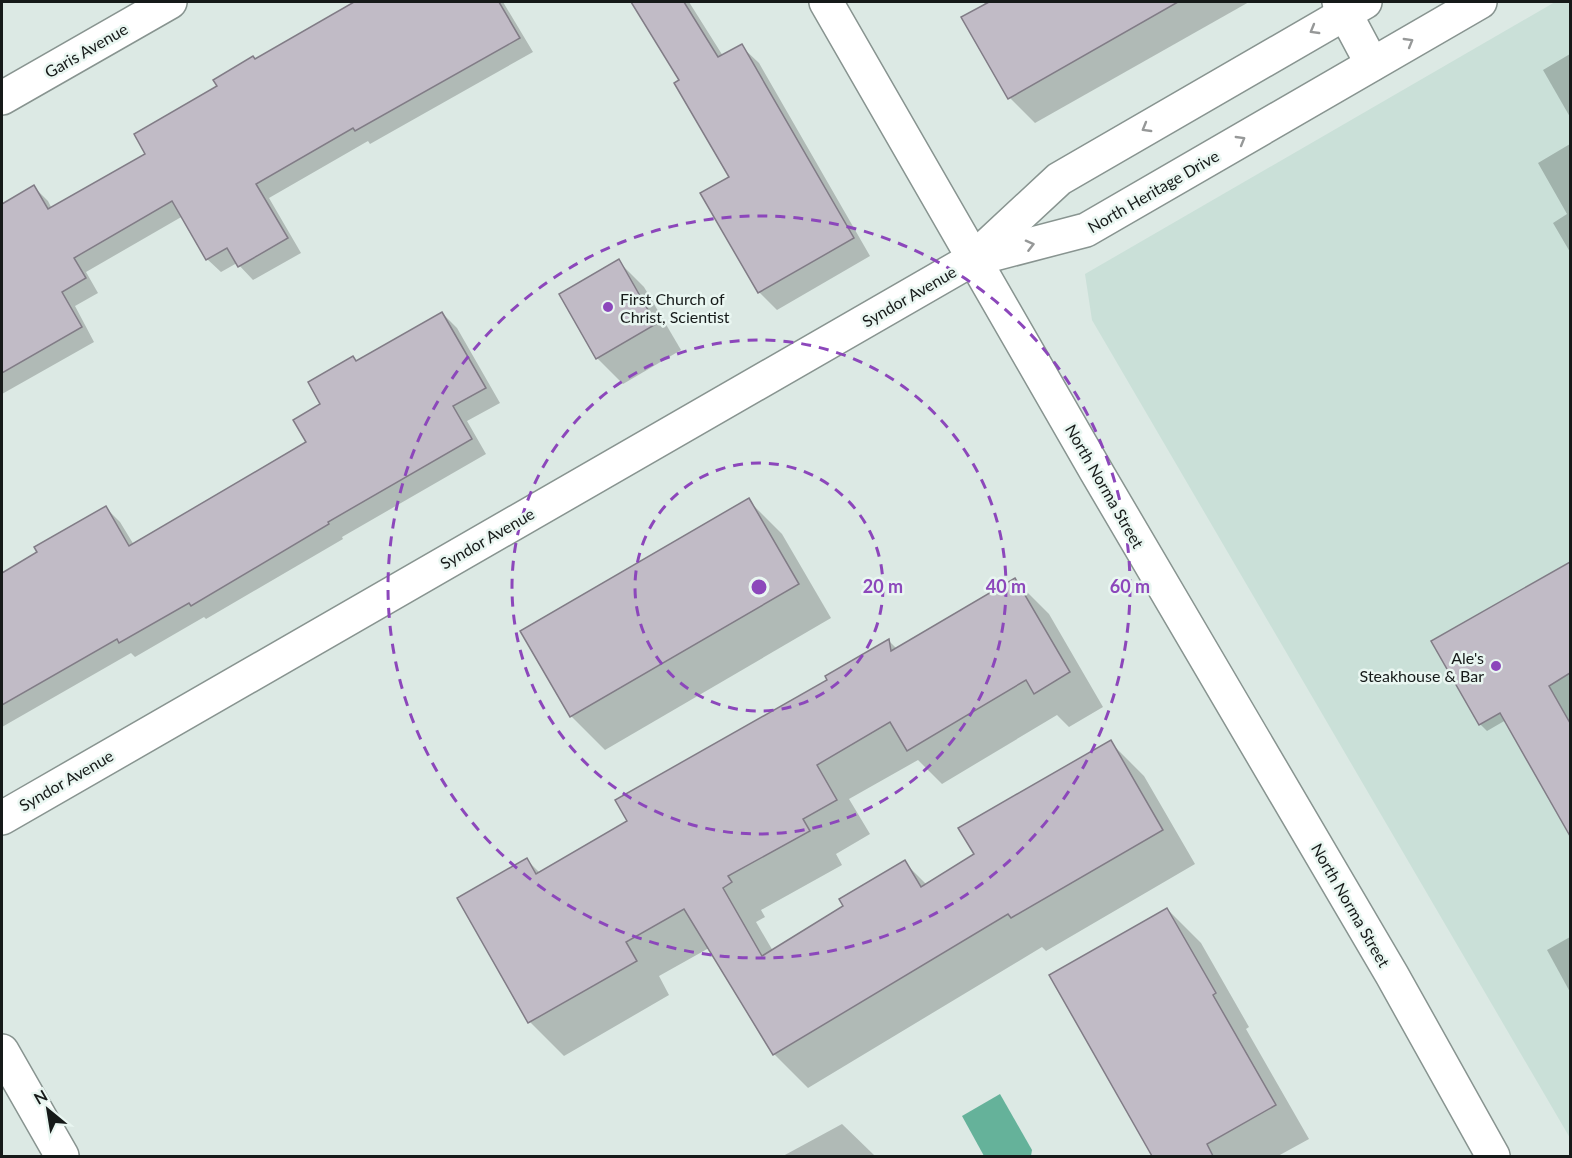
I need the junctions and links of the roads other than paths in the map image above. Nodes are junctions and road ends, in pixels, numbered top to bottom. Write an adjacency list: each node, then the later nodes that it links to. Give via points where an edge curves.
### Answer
1 (170, 2): 7 (street, Garis Avenue)
2 (826, 2): 8 (street, North Norma Street)
3 (1378, 2): 6 (street)
4 (1480, 2): 6 (street, North Heritage Drive, one-way to 4)
5 (1350, 5): 6 (street); 8 (street, one-way to 8, via 1059,179)
6 (1371, 64): 8 (street, North Heritage Drive, one-way to 6, via 1086,230)
7 (2, 98)
8 (973, 259): 9 (street, Syndor Avenue); 12 (street, North Norma Street, via 1392,975)
9 (2, 818)
10 (2, 1051): 11 (street)
11 (62, 1156)
12 (1493, 1156)

